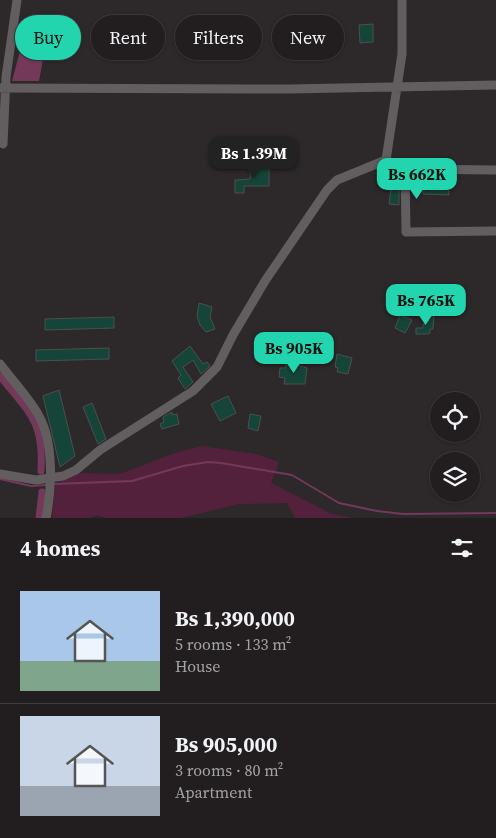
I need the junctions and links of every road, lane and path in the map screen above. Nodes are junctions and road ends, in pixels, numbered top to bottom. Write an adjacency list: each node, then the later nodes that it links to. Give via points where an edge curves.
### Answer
1 (17, 0): 5 (street)
2 (402, 0): 4 (street, via 402,54)
3 (496, 85): 4 (street)
4 (397, 86): 5 (street, via 289,90); 7 (street)
5 (3, 88): 6 (street)
6 (3, 144)
7 (386, 160): 8 (street); 13 (street, via 337,180 327,190 266,281 217,367 200,385 100,450 76,470)
8 (405, 169): 9 (street); 10 (street, via 406,232)
9 (496, 170)
10 (496, 231)
11 (0, 364): 13 (street, via 39,416 49,455)
12 (0, 474): 13 (street)
13 (49, 482): 14 (street)
14 (46, 518)

